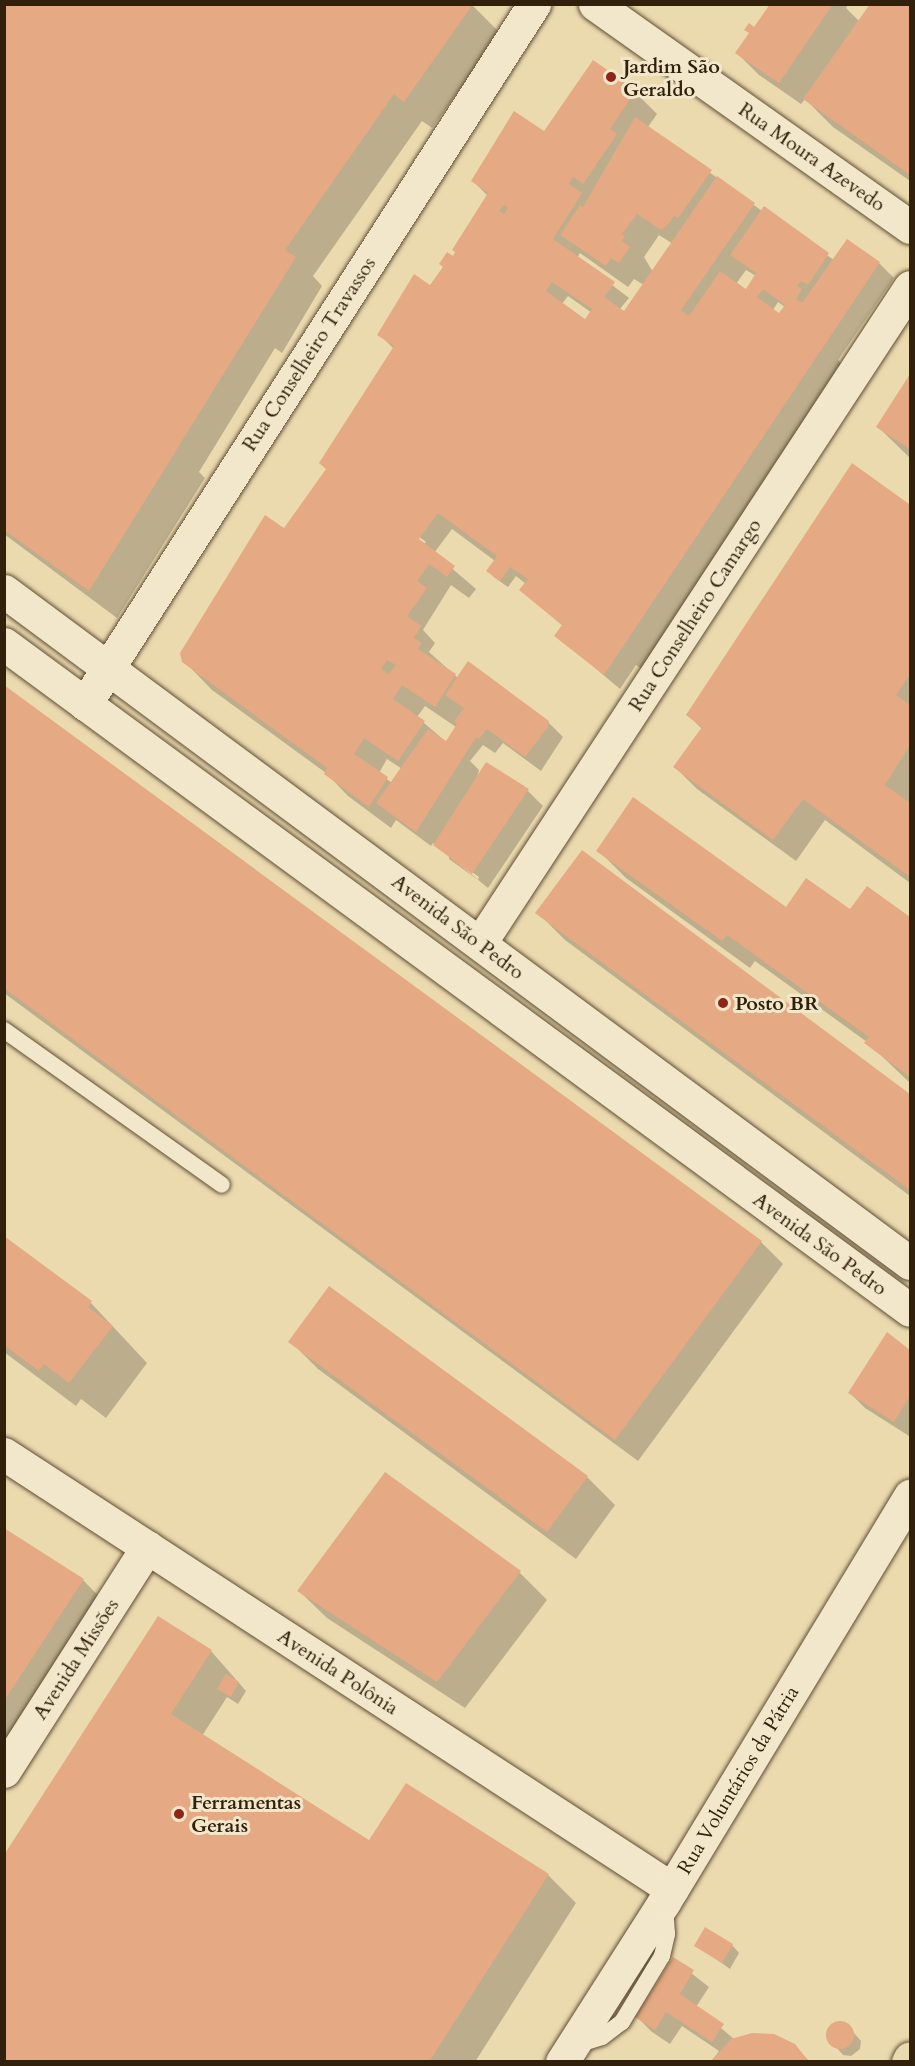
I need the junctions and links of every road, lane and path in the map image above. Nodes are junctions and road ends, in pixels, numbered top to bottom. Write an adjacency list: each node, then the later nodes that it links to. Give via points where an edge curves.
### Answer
1 (534, 4): 7 (street, Rua Conselheiro Travassos)
2 (595, 4): 3 (street, Rua Moura Azevedo)
3 (910, 227)
4 (910, 287): 9 (street, Rua Conselheiro Camargo)
5 (4, 591): 7 (street, Avenida São Pedro)
6 (4, 644): 8 (street, Avenida São Pedro)
7 (108, 668): 8 (street, Rua Conselheiro Travassos); 9 (street, Avenida São Pedro)
8 (85, 704): 13 (street, Avenida São Pedro)
9 (480, 943): 12 (street, Avenida São Pedro)
10 (4, 1030): 11 (lane)
11 (222, 1185)
12 (910, 1263)
13 (910, 1310)
14 (4, 1454): 16 (street, Avenida Polônia)
15 (910, 1496): 18 (street, Rua Voluntários da Pátria)
16 (147, 1547): 17 (street, Avenida Missões); 18 (street, Avenida Polônia)
17 (4, 1771)
18 (668, 1896): 19 (street, Rua Voluntários da Pátria)
19 (567, 2054)

